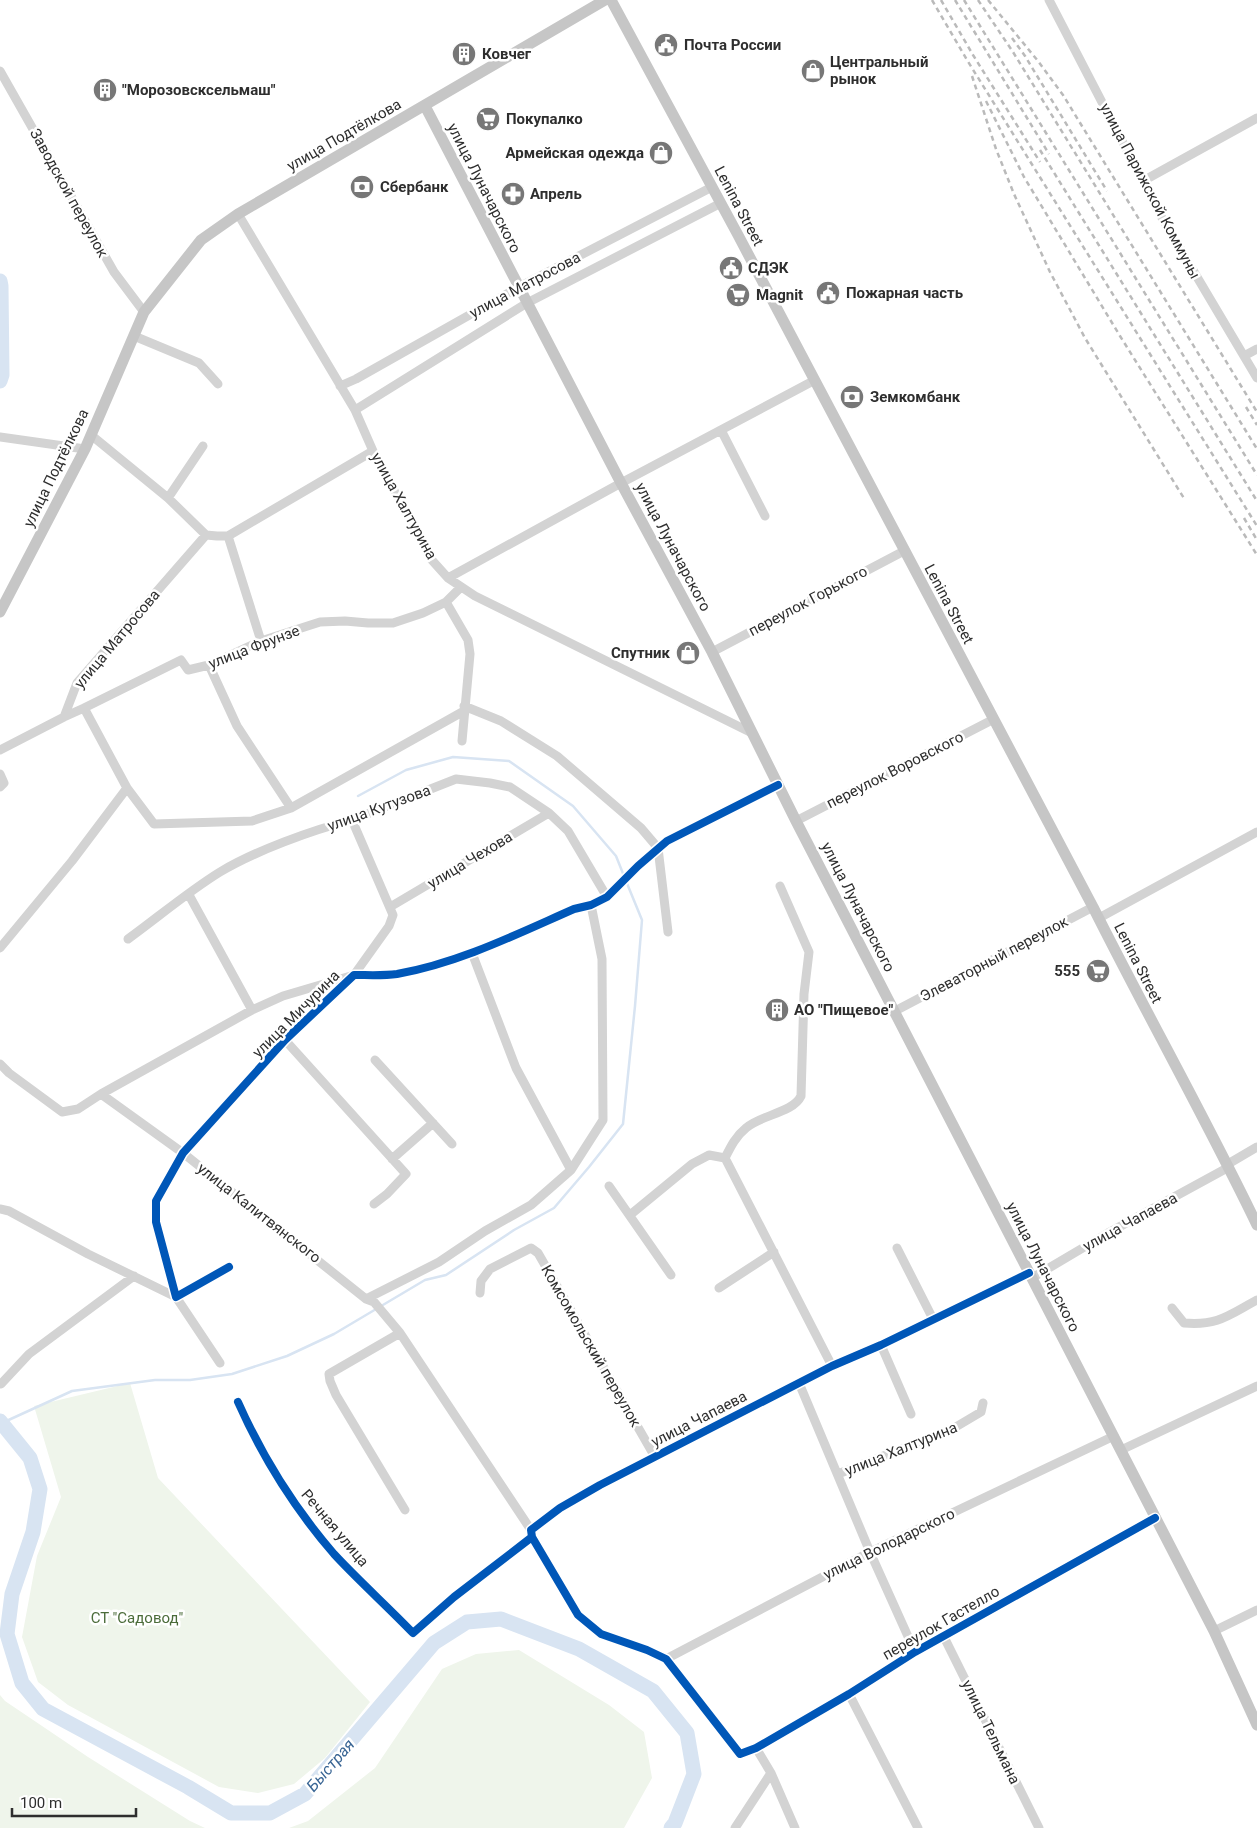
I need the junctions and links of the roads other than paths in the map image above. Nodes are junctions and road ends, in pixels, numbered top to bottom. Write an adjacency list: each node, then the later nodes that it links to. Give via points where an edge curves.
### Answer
1 (605, 0): 5 (main road, улица Подтёлкова)
2 (611, 0): 8 (main road, Lenina Street)
3 (1053, 1): 7 (street, улица Парижской Коммуны)
4 (0, 71): 13 (street, Заводской переулок, via 114,272)
5 (425, 106): 10 (main road, улица Подтёлкова); 11 (main road, улица Луначарского)
6 (1257, 118): 7 (street)
7 (1143, 181): 16 (street, улица Парижской Коммуны)
8 (712, 187): 9 (main road, Lenina Street); 11 (street, улица Матросова)
9 (721, 203): 12 (street, улица Матросова); 18 (main road, Lenina Street)
10 (238, 214): 13 (main road, улица Подтёлкова, via 201,240); 20 (street, улица Халтурина)
11 (519, 287): 12 (main road, улица Луначарского); 20 (street, улица Матросова)
12 (528, 304): 21 (street, улица Матросова); 28 (main road, улица Луначарского)
13 (144, 312): 14 (main road, улица Подтёлкова)
14 (134, 336): 19 (street, via 199,363); 23 (main road, улица Подтёлкова)
15 (1257, 349): 16 (street)
16 (1244, 356): 17 (street, улица Парижской Коммуны)
17 (1257, 378)
18 (815, 380): 22 (street); 33 (main road, Lenina Street)
19 (218, 384)
20 (340, 386): 21 (street, улица Халтурина)
21 (355, 410): 27 (street, улица Халтурина)
22 (721, 430): 28 (street); 30 (street)
23 (91, 434): 26 (main road, улица Подтёлкова); 29 (street)
24 (0, 437): 26 (street)
25 (204, 446): 29 (street)
26 (85, 449): 37 (main road, улица Подтёлкова)
27 (373, 451): 32 (street); 34 (street, улица Халтурина, via 430,558)
28 (621, 483): 34 (street); 39 (main road, улица Луначарского)
29 (168, 498): 31 (street)
30 (765, 516)
31 (206, 534): 32 (street); 43 (street, улица Матросова, via 77,683)
32 (228, 536): 38 (street)
33 (904, 551): 39 (street, переулок Горького); 44 (main road, Lenina Street)
34 (448, 578): 35 (street, улица Халтурина)
35 (460, 588): 36 (street, улица Фрунзе); 45 (street, улица Халтурина)
36 (446, 602): 38 (street, улица Фрунзе, via 394,623 320,622); 42 (street, via 468,640 470,654)
37 (0, 612)
38 (261, 641): 40 (street, улица Фрунзе)
39 (712, 652): 45 (main road, улица Луначарского)
40 (210, 665): 41 (street, улица Фрунзе, via 188,670 181,660); 52 (street, via 237,726)
41 (84, 708): 43 (street); 51 (street)
42 (464, 708): 46 (street); 52 (street); 57 (street, via 501,721 557,756 640,828)
43 (64, 717): 47 (street)
44 (994, 719): 55 (street, переулок Воровского); 63 (main road, Lenina Street)
45 (752, 733): 49 (main road, улица Луначарского)
46 (462, 741)
47 (0, 750)
48 (0, 774): 50 (street, via 4,783)
49 (778, 785): 55 (main road, улица Луначарского); 57 (street, улица Мичурина)
50 (0, 787)
51 (127, 788): 52 (street, via 154,824 252,821); 67 (street)
52 (291, 808)
53 (549, 813): 54 (street, улица Кутузова, via 510,787 456,779); 60 (street, улица Кутузова, via 568,831); 62 (street, улица Чехова)
54 (352, 820): 59 (street, улица Кутузова, via 250,857 220,872); 62 (street)
55 (796, 821): 71 (main road, улица Луначарского)
56 (1257, 832): 64 (street)
57 (658, 848): 60 (street, улица Мичурина); 65 (street)
58 (780, 886): 82 (street, via 809,952 804,994 801,1096 790,1107 747,1126 734,1140)
59 (189, 895): 66 (street, улица Кутузова); 70 (street)
60 (607, 897): 61 (street, улица Мичурина)
61 (591, 905): 68 (street, улица Мичурина, via 574,909); 85 (street, via 602,959 603,1120)
62 (390, 907): 69 (street, via 393,915 389,926)
63 (1093, 907): 64 (main road, Lenina Street); 71 (street, Элеваторный переулок)
64 (1099, 918): 84 (main road, Lenina Street)
65 (668, 932)
66 (128, 939)
67 (0, 948)
68 (472, 954): 69 (street, улица Мичурина, via 395,974); 85 (street, via 516,1068)
69 (354, 975): 70 (street, via 282,996); 72 (street, улица Мичурина)
70 (252, 1010): 77 (street)
71 (895, 1011): 95 (main road, улица Луначарского)
72 (285, 1040): 81 (street, улица Мичурина); 83 (street)
73 (375, 1060): 78 (street)
74 (0, 1064): 75 (street)
75 (10, 1073): 76 (street); 77 (street, via 62,1112 78,1109)
76 (0, 1079)
77 (101, 1094): 81 (street, улица Калитвянского)
78 (433, 1124): 79 (street); 83 (street)
79 (452, 1144)
80 (1257, 1147): 84 (street, улица Чапаева)
81 (183, 1153): 99 (street, улица Мичурина, via 156,1201 156,1222); 100 (street, улица Калитвянского)
82 (725, 1158): 89 (street, via 709,1155 692,1164); 92 (street)
83 (392, 1159): 87 (street, via 406,1174)
84 (1229, 1166): 90 (main road, Lenina Street); 95 (street, улица Чапаева)
85 (570, 1170): 100 (street, via 531,1205)
86 (609, 1186): 89 (street)
87 (374, 1204)
88 (0, 1208): 96 (street)
89 (630, 1215): 94 (street)
90 (1257, 1225)
91 (897, 1248): 103 (street)
92 (774, 1252): 97 (street); 107 (street)
93 (229, 1267): 99 (street)
94 (671, 1275)
95 (1030, 1275): 103 (street, улица Чапаева); 114 (main road, улица Луначарского)
96 (134, 1276): 99 (street); 109 (street, via 28,1354)
97 (719, 1288)
98 (480, 1293): 116 (street, Комсомольский переулок, via 490,1269 531,1248 538,1253)
99 (176, 1297): 106 (street)
100 (370, 1300): 104 (street, улица Калитвянского)
101 (1257, 1300): 102 (street, via 1218,1322 1199,1324 1184,1323)
102 (1172, 1308)
103 (933, 1320): 105 (street, улица Чапаева)
104 (398, 1330): 118 (street, via 329,1374 336,1395); 120 (street, улица Калитвянского)
105 (881, 1345): 107 (street, улица Чапаева); 113 (street)
106 (220, 1363)
107 (832, 1366): 108 (street, улица Чапаева)
108 (799, 1383): 116 (street, улица Чапаева); 117 (street, улица Халтурина)
109 (2, 1384)
110 (1257, 1386): 115 (street)
111 (238, 1402): 124 (street, Речная улица, via 254,1437 299,1510 335,1554)
112 (984, 1403): 117 (street, улица Халтурина, via 981,1412 954,1428)
113 (911, 1414)
114 (1114, 1436): 115 (main road, улица Луначарского); 121 (street, улица Володарского)
115 (1121, 1450): 119 (main road, улица Луначарского)
116 (655, 1457): 120 (street, улица Чапаева, via 560,1508)
117 (838, 1474): 121 (street, улица Халтурина)
118 (404, 1510)
119 (1155, 1518): 123 (main road, улица Луначарского); 125 (street, переулок Гастелло)
120 (532, 1533): 124 (street, улица Чапаева); 127 (street, улица Калитвянского, via 578,1615 601,1634)
121 (870, 1552): 126 (street, улица Халтурина); 127 (street, улица Володарского)
122 (1257, 1610): 123 (street)
123 (1214, 1632): 129 (main road, улица Луначарского)
124 (413, 1633)
125 (944, 1637): 126 (street, переулок Гастелло); 136 (street, улица Тельмана)
126 (915, 1652): 128 (street, переулок Гастелло)
127 (666, 1660): 131 (street, улица Калитвянского)
128 (849, 1694): 130 (street, переулок Гастелло); 135 (street)
129 (1257, 1725)
130 (756, 1748): 131 (street, переулок Гастелло); 132 (street)
131 (740, 1754)
132 (771, 1774): 133 (street); 134 (street)
133 (735, 1828)
134 (794, 1828)
135 (918, 1828)
136 (1039, 1828)

